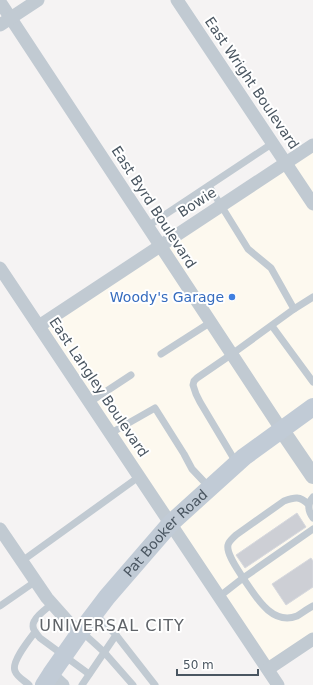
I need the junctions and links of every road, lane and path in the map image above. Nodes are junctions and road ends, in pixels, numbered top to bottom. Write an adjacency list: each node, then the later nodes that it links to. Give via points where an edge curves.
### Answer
1 (38, 0): 4 (street)
2 (177, 0): 5 (street, East Wright Boulevard)
3 (0, 2): 4 (street, East Byrd Boulevard)
4 (5, 22): 11 (street, East Byrd Boulevard)
5 (273, 143): 7 (street, East Wright Boulevard); 8 (lane)
6 (313, 145): 7 (street, Bowie)
7 (286, 163): 9 (street, East Wright Boulevard); 10 (street, Bowie)
8 (209, 186): 10 (lane); 11 (lane)
9 (313, 204)
10 (221, 206): 12 (street, Bowie); 15 (lane, via 248,249 271,268)
11 (148, 226): 12 (street, East Byrd Boulevard)
12 (161, 245): 16 (street, East Byrd Boulevard); 17 (street, Bowie)
13 (0, 268): 17 (street, East Langley Boulevard)
14 (313, 297): 15 (lane)
15 (294, 309): 18 (lane)
16 (211, 322): 19 (lane); 20 (street, East Byrd Boulevard)
17 (39, 326): 23 (street, East Langley Boulevard)
18 (272, 326): 20 (lane); 22 (lane)
19 (161, 354)
20 (232, 354): 25 (street, East Byrd Boulevard); 27 (lane, via 197,378 193,385 200,402)
21 (131, 376): 23 (lane)
22 (312, 377)
23 (90, 402): 26 (street, East Langley Boulevard)
24 (313, 407): 25 (main road, Pat Booker Road)
25 (281, 429): 27 (main road, Pat Booker Road); 29 (street)
26 (111, 433): 28 (street, East Langley Boulevard); 30 (lane, via 155,408 192,469)
27 (237, 464): 30 (main road, Pat Booker Road)
28 (140, 476): 34 (street, East Langley Boulevard); 37 (lane)
29 (313, 476)
30 (210, 488): 34 (main road, Pat Booker Road)
31 (313, 497): 32 (lane)
32 (308, 504): 33 (lane); 38 (lane, via 298,498 284,501 230,540 227,547 229,554)
33 (313, 518)
34 (171, 523): 40 (street, East Langley Boulevard); 44 (main road, Pat Booker Road)
35 (0, 529): 37 (street)
36 (313, 529): 38 (lane)
37 (22, 562): 39 (street)
38 (243, 578): 40 (lane); 43 (lane, via 267,610 277,616 297,616)
39 (36, 581): 41 (street); 42 (lane)
40 (220, 596): 51 (street, East Langley Boulevard)
41 (52, 604): 45 (lane, via 34,620 32,626); 46 (street)
42 (0, 606)
43 (313, 606)
44 (95, 613): 46 (main road, Pat Booker Road); 47 (lane)
45 (35, 632): 50 (lane); 54 (lane, via 14,664 15,671)
46 (80, 633): 49 (lane); 50 (main road, Pat Booker Road)
47 (116, 635): 49 (lane); 57 (lane)
48 (313, 639): 51 (street)
49 (104, 652): 52 (lane); 56 (lane)
50 (64, 656): 52 (lane); 53 (main road, Pat Booker Road)
51 (268, 669): 58 (street, East Langley Boulevard)
52 (89, 674): 55 (lane)
53 (52, 681)
54 (29, 685)
55 (82, 685)
56 (133, 685)
57 (155, 685)
58 (278, 685)

